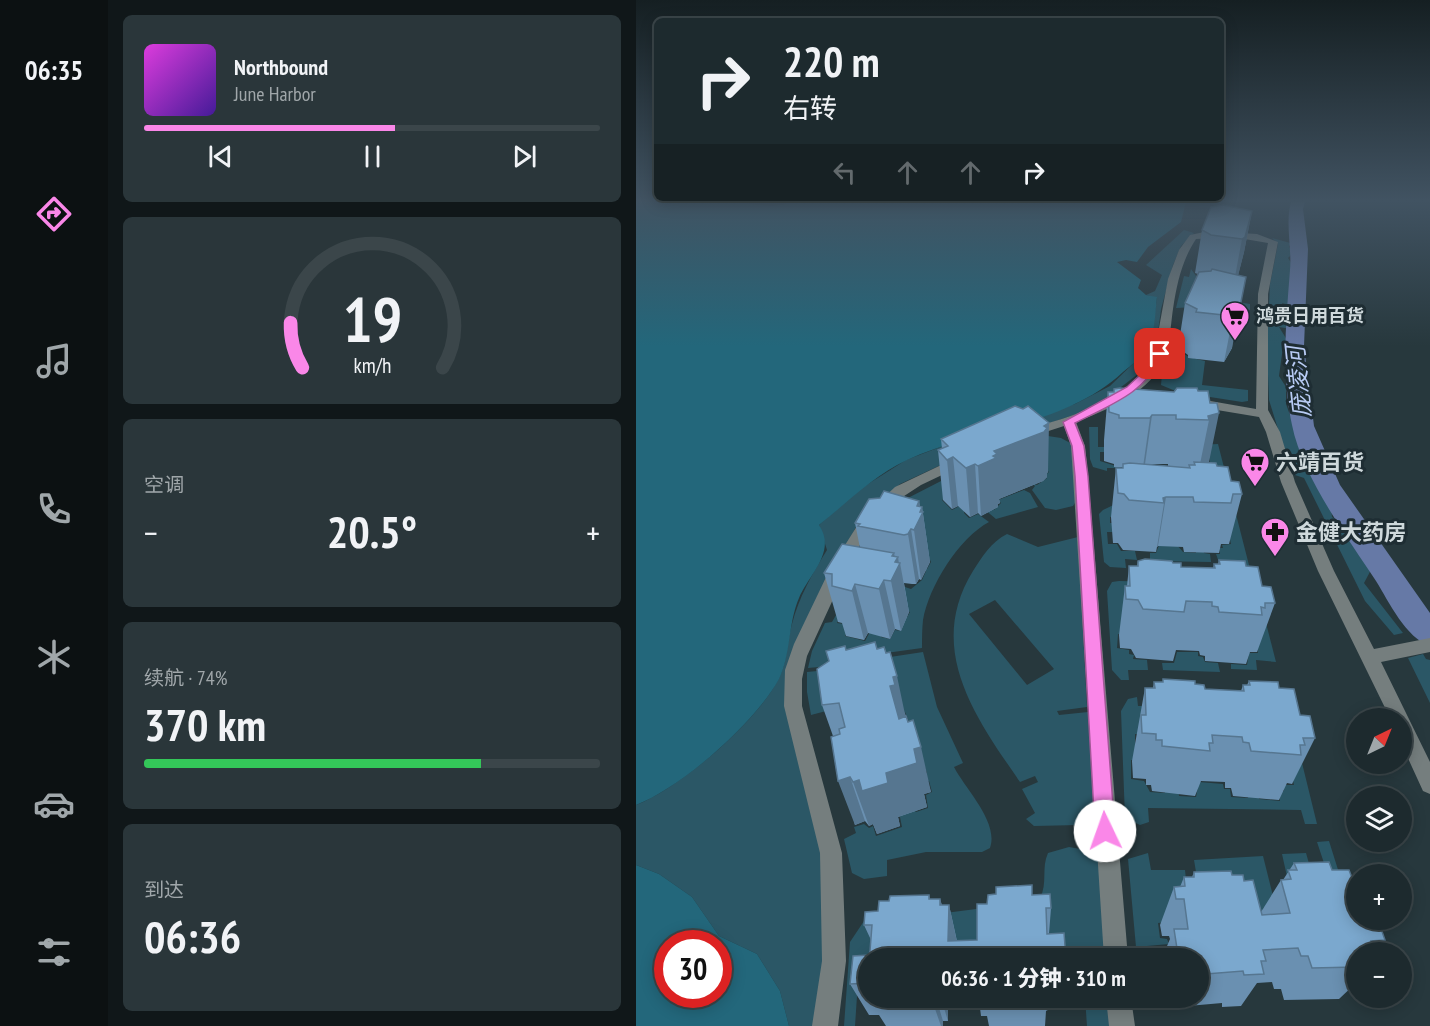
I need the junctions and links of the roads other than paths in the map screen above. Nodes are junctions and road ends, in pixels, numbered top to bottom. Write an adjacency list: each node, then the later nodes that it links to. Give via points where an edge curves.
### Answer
1 (1186, 250): 3 (street, via 1170,293 1158,359)
2 (1273, 250): 6 (street, via 1263,294)
3 (1135, 386): 4 (street); 7 (street)
4 (1150, 393)
5 (1186, 400): 6 (street)
6 (1263, 414): 11 (street, via 1322,562)
7 (1069, 422): 8 (street); 15 (street, via 1078,446 1081,476)
8 (1016, 438)
9 (971, 456): 17 (street, via 906,487 876,512 826,593 794,670 791,687 798,729 831,854 834,961)
10 (1430, 645): 11 (street)
11 (1371, 657): 12 (street)
12 (1394, 708)
13 (1412, 746): 14 (street)
14 (1430, 784)
15 (1115, 948)
16 (1120, 1008): 18 (street)
17 (825, 1026)
18 (1122, 1026)

